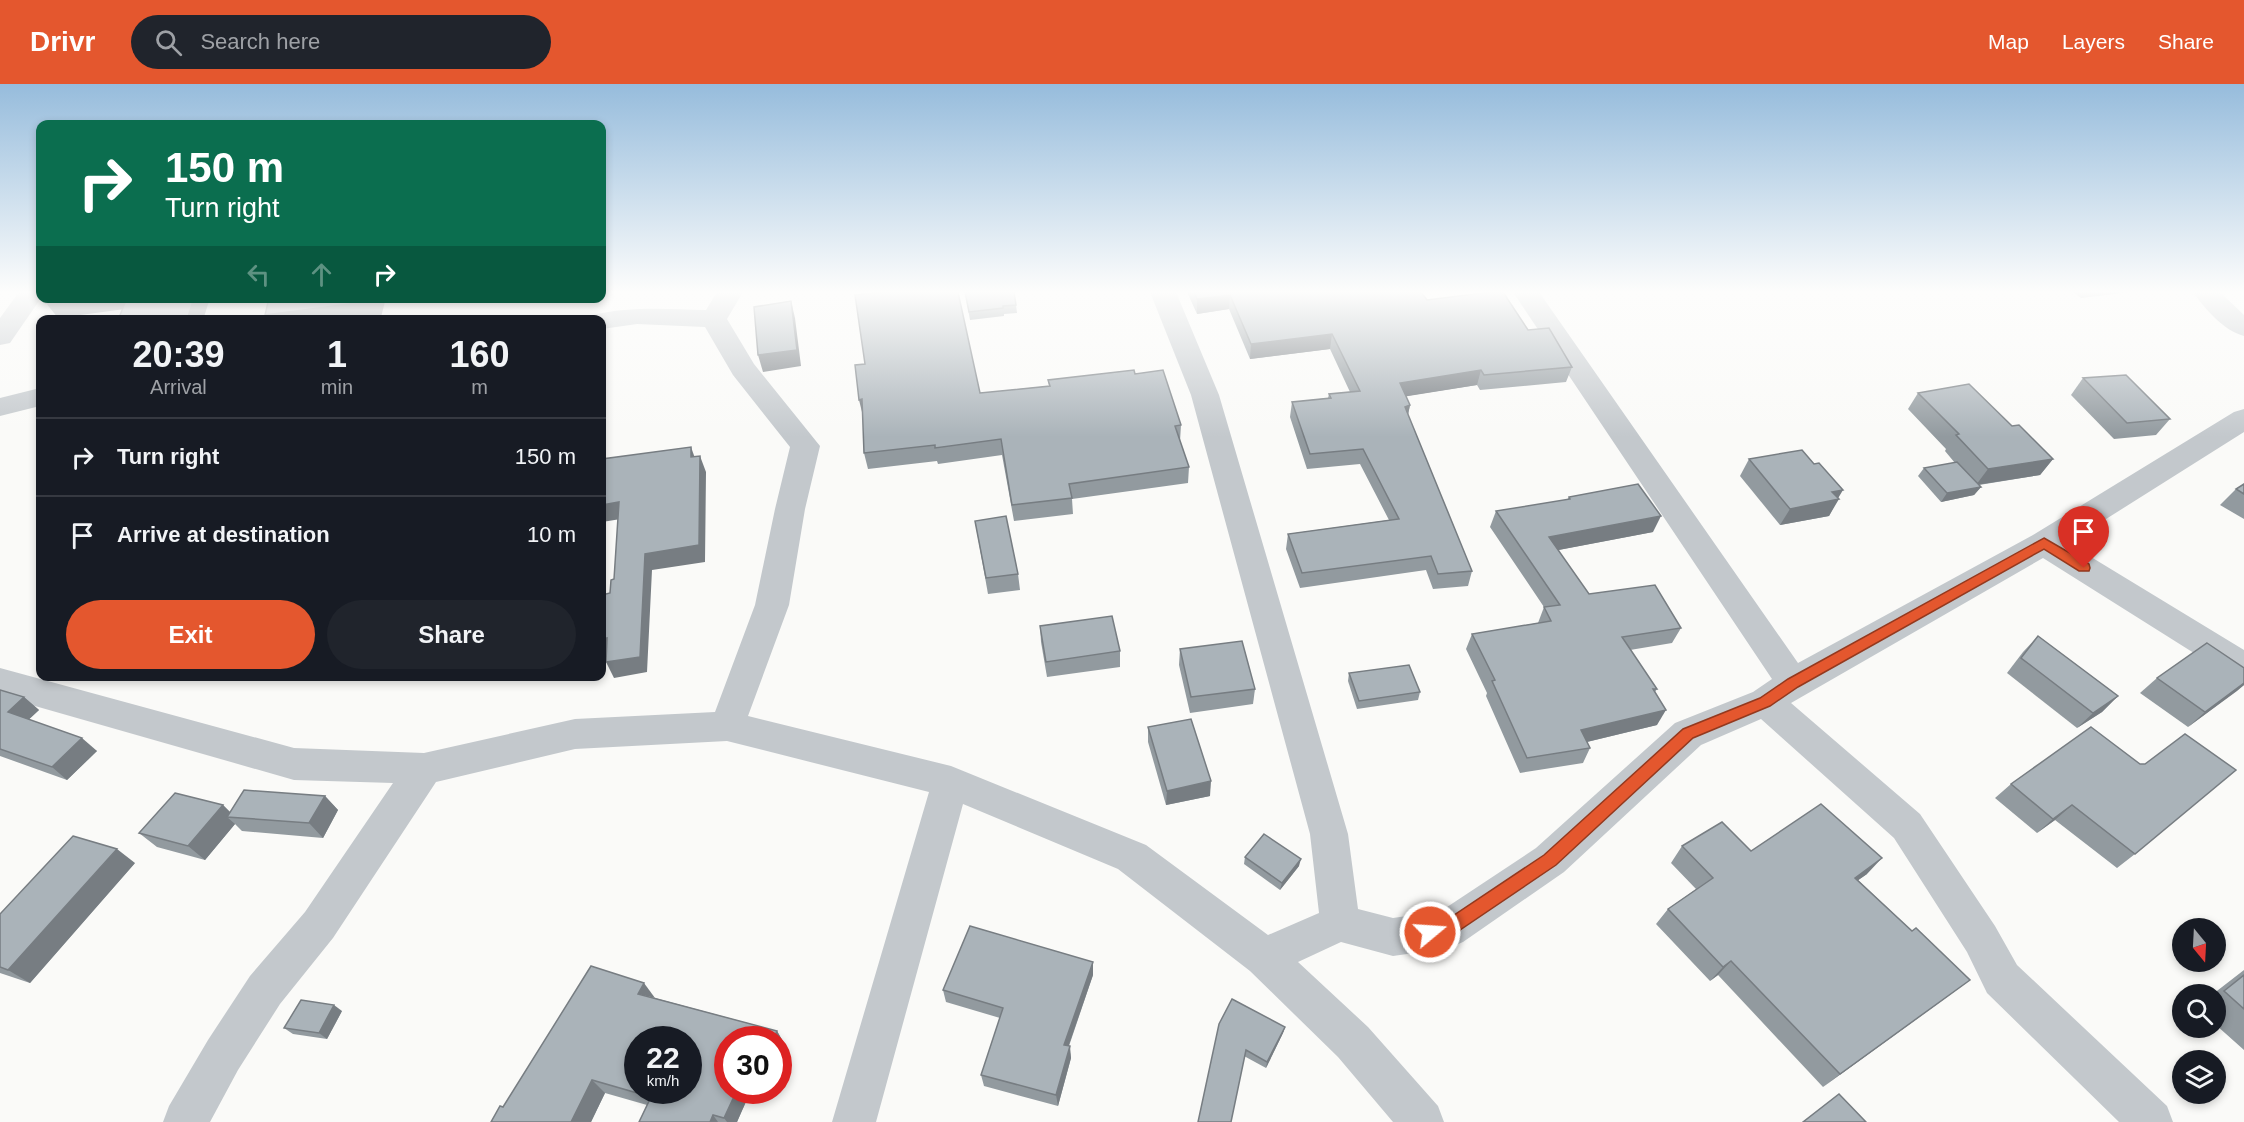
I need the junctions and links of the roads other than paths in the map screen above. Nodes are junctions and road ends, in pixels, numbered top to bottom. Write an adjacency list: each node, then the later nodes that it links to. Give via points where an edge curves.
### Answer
1 (726, 340): 11 (street, via 743,369 805,446 772,605)
2 (1182, 340): 14 (street, via 1204,394 1329,834)
3 (1557, 340): 10 (street)
4 (36, 398): 5 (street)
5 (0, 407)
6 (2244, 419): 7 (street)
7 (2044, 543): 8 (street); 10 (street)
8 (2244, 667)
9 (0, 682): 12 (street, via 294,764)
10 (1779, 693): 14 (street, via 1688,734 1550,860 1449,929 1393,937); 19 (street, via 1907,826 1981,939 2002,979)
11 (726, 726): 12 (street, via 574,734); 13 (street)
12 (424, 769): 16 (street, via 320,925 265,990)
13 (951, 782): 15 (street, via 1132,857); 17 (street)
14 (1340, 923): 15 (street)
15 (1264, 957): 18 (street, via 1353,1042)
16 (185, 1122)
17 (854, 1122)
18 (1422, 1122)
19 (2151, 1122)

